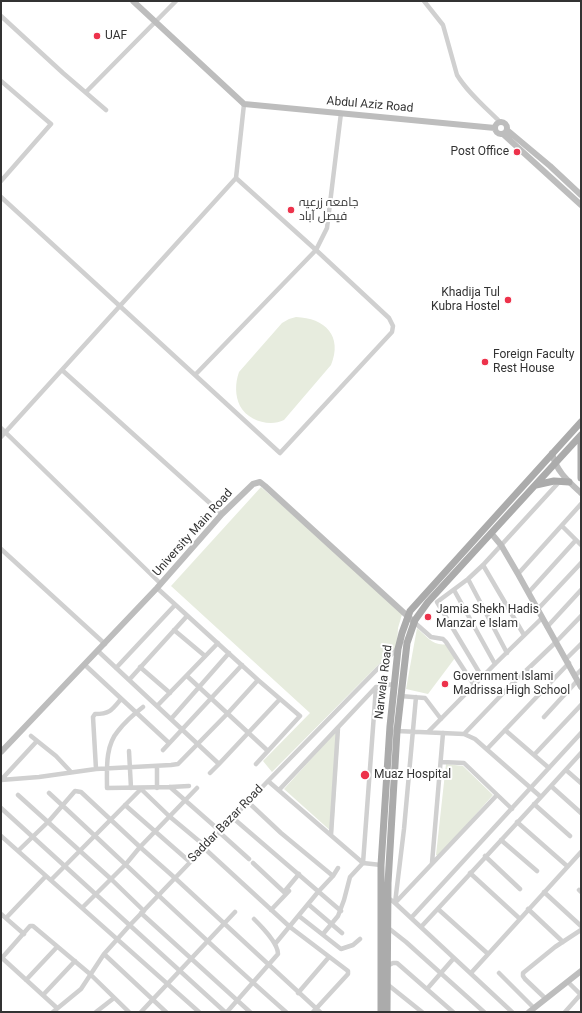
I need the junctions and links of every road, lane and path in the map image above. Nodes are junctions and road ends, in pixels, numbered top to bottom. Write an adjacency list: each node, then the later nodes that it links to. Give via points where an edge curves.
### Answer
1 (133, 1): 5 (street)
2 (176, 1): 5 (street)
3 (424, 1): 11 (street, via 443,25 460,80)
4 (1, 16): 7 (street)
5 (155, 22): 7 (street); 8 (street)
6 (1, 81): 16 (street, via 50,124)
7 (86, 92): 9 (street)
8 (244, 104): 10 (street, Abdul Aziz Road); 14 (street)
9 (106, 110)
10 (341, 113): 12 (street, Abdul Aziz Road); 21 (street, via 327,228)
11 (500, 122): 12 (street); 13 (street, via 505,124)
12 (495, 128): 13 (street, via 497,133)
13 (505, 132): 15 (street); 17 (street)
14 (236, 178): 21 (street); 22 (street)
15 (563, 178): 17 (street); 18 (street)
16 (1, 181)
17 (558, 183): 20 (street)
18 (581, 195)
19 (1, 198): 22 (street)
20 (581, 205)
21 (316, 250): 24 (street); 24 (street, via 389,318 393,326 392,332 280,453)
22 (120, 307): 23 (street); 24 (street)
23 (62, 370): 27 (street); 39 (street)
24 (195, 376)
25 (581, 422): 32 (main road, Narwala Road)
26 (1, 428): 27 (street)
27 (6, 432): 29 (street); 50 (street)
28 (581, 435): 33 (main road, Narwala Road)
29 (1, 437)
30 (581, 443): 31 (main road)
31 (581, 453): 34 (main road)
32 (552, 454): 33 (street); 57 (main road, Narwala Road, via 415,605)
33 (555, 464): 35 (street); 36 (main road, Narwala Road)
34 (581, 478)
35 (565, 480): 36 (main road); 37 (street); 43 (street)
36 (536, 484): 41 (main road, Narwala Road)
37 (581, 493)
38 (581, 504): 40 (street)
39 (222, 514): 50 (street, University Main Road); 57 (street, University Main Road, via 253,484 260,482)
40 (562, 526): 42 (street); 48 (street)
41 (491, 533): 43 (street); 60 (main road, Narwala Road, via 428,602)
42 (576, 540): 44 (street); 53 (street)
43 (501, 545): 47 (street); 48 (street)
44 (581, 545)
45 (1, 549): 67 (street)
46 (581, 563): 55 (street)
47 (483, 565): 49 (street); 63 (street)
48 (518, 574): 53 (street)
49 (468, 579): 51 (street); 72 (street)
50 (159, 586): 54 (street); 67 (street, University Main Road)
51 (454, 590): 75 (street); 82 (street, via 437,602)
52 (581, 590): 61 (street)
53 (528, 592): 55 (street)
54 (175, 605): 56 (street); 79 (street)
55 (537, 610): 59 (street)
56 (187, 616): 62 (street); 65 (street)
57 (408, 616): 60 (street, University Main Road); 69 (main road, Narwala Road)
58 (581, 616): 64 (street)
59 (542, 618): 61 (street); 63 (street)
60 (414, 622): 66 (main road, Narwala Road); 87 (street, via 431,637 446,642)
61 (547, 626): 64 (street)
62 (174, 630): 73 (street); 78 (street)
63 (524, 635): 72 (street)
64 (556, 642): 74 (street); 113 (street)
65 (218, 643): 71 (street); 73 (street)
66 (407, 643): 69 (street, Saddar Bazar Road); 91 (main road, Narwala Road)
67 (105, 644): 70 (street, University Main Road)
68 (581, 644): 74 (street)
69 (398, 649): 86 (main road, Narwala Road); 137 (street, Saddar Bazar Road)
70 (98, 651): 76 (street, University Main Road); 79 (street)
71 (229, 653): 77 (street); 88 (street)
72 (507, 653): 75 (street)
73 (205, 656): 81 (street)
74 (568, 661): 85 (street); 107 (street)
75 (495, 664): 82 (street)
76 (85, 665): 93 (street); 122 (street, University Main Road)
77 (242, 665): 84 (street); 94 (street)
78 (140, 667): 83 (street); 90 (street)
79 (116, 668): 83 (street)
80 (581, 670): 85 (street)
81 (187, 676): 88 (street); 90 (street)
82 (482, 677): 87 (street)
83 (129, 680): 97 (street)
84 (258, 680): 95 (street); 100 (street)
85 (578, 681): 101 (street)
86 (394, 684): 89 (street); 184 (main road, Narwala Road)
87 (474, 685): 103 (street)
88 (198, 687): 94 (street); 102 (street)
89 (376, 687): 104 (street); 181 (street)
90 (170, 693): 97 (street)
91 (400, 696): 92 (street); 106 (main road, Narwala Road)
92 (416, 697): 103 (street, via 425,698); 109 (street)
93 (121, 699): 99 (street); 131 (street, via 110,712 94,714)
94 (212, 699): 100 (street); 105 (street)
95 (280, 699): 108 (street); 121 (street, via 300,716)
96 (581, 705): 124 (street)
97 (158, 706): 102 (street)
98 (143, 707): 99 (street)
99 (136, 713): 116 (street); 132 (street, via 113,737)
100 (228, 714): 108 (street); 117 (street)
101 (544, 717)
102 (171, 719): 105 (street)
103 (441, 719): 110 (street)
104 (338, 728): 146 (street); 167 (street)
105 (183, 730): 116 (street); 117 (street)
106 (397, 730): 109 (street); 203 (main road, Narwala Road)
107 (505, 730): 118 (street); 124 (street)
108 (248, 732): 121 (street); 126 (street)
109 (413, 732): 110 (street); 204 (street)
110 (428, 732): 111 (street)
111 (444, 733): 113 (street); 125 (street)
112 (581, 733): 130 (street)
113 (464, 734): 118 (street)
114 (31, 736): 115 (street)
115 (36, 741): 134 (street, via 56,756); 136 (street)
116 (170, 743): 120 (street)
117 (198, 744): 126 (street); 128 (street, via 178,764)
118 (487, 748): 145 (street)
119 (129, 750): 129 (street)
120 (163, 750)
121 (268, 751): 127 (street)
122 (1, 752)
123 (581, 753): 133 (street)
124 (534, 755): 130 (street)
125 (442, 762): 149 (street, via 464,764); 183 (street)
126 (219, 764): 135 (street)
127 (256, 764)
128 (157, 766): 129 (street); 142 (street)
129 (130, 768): 132 (street); 141 (street)
130 (549, 768): 145 (street)
131 (96, 769): 132 (street); 134 (street)
132 (107, 769): 141 (street, via 107,788)
133 (566, 770): 138 (street); 140 (street)
134 (71, 772): 136 (street)
135 (210, 773)
136 (1, 780)
137 (268, 781): 146 (street); 152 (street, Saddar Bazar Road)
138 (581, 783)
139 (189, 786): 143 (street)
140 (551, 786): 150 (street); 158 (street)
141 (131, 788): 142 (street)
142 (158, 788): 143 (street)
143 (170, 788): 151 (street)
144 (197, 788): 151 (street)
145 (531, 788): 150 (street); 157 (street)
146 (279, 790): 167 (street)
147 (49, 793): 155 (street)
148 (18, 795): 162 (street)
149 (497, 795): 157 (street); 183 (street)
150 (541, 798): 154 (street)
151 (185, 800): 159 (street); 165 (street)
152 (248, 802): 160 (street, Saddar Bazar Road); 192 (street)
153 (125, 804): 159 (street, via 141,789); 161 (street); 164 (street)
154 (534, 804): 163 (street); 169 (street)
155 (63, 806): 161 (street, via 76,791 81,792); 162 (street); 166 (street)
156 (1, 808): 170 (street)
157 (512, 809): 216 (street)
158 (581, 813)
159 (170, 816): 164 (street); 172 (street)
160 (233, 818): 165 (street, Saddar Bazar Road); 190 (street)
161 (110, 819): 166 (street); 173 (street)
162 (49, 821): 170 (street); 174 (street)
163 (517, 822): 171 (street); 186 (street)
164 (155, 832): 173 (street); 179 (street)
165 (219, 832): 172 (street, Saddar Bazar Road); 178 (street)
166 (95, 835): 174 (street); 182 (street)
167 (331, 835): 181 (street)
168 (1, 836): 175 (street)
169 (570, 836)
170 (33, 837): 175 (street); 185 (street)
171 (501, 840): 177 (street); 188 (street)
172 (205, 847): 179 (street, Saddar Bazar Road); 208 (street)
173 (140, 848): 182 (street); 193 (street)
174 (80, 850): 185 (street); 194 (street)
175 (18, 851): 191 (street)
176 (581, 852): 186 (street)
177 (485, 856): 189 (street); 197 (street)
178 (249, 859)
179 (190, 862): 193 (street, Saddar Bazar Road)
180 (253, 863): 190 (street, via 284,892)
181 (363, 863): 184 (street); 210 (street, via 350,877)
182 (126, 864): 194 (street); 202 (street)
183 (432, 864): 204 (street)
184 (381, 865): 199 (main road, Narwala Road)
185 (64, 866): 195 (street); 201 (street)
186 (567, 866): 200 (street)
187 (338, 868): 192 (street)
188 (537, 872)
189 (470, 873): 207 (street); 217 (street)
190 (299, 874): 198 (street)
191 (46, 876): 195 (street); 215 (street)
192 (333, 876): 198 (street)
193 (175, 878): 202 (street, Saddar Bazar Road); 219 (street)
194 (112, 879): 201 (street); 211 (street)
195 (51, 880): 206 (street)
196 (298, 880): 208 (street)
197 (520, 889)
198 (318, 892): 205 (street); 210 (street)
199 (380, 892): 203 (street); 275 (main road, Narwala Road)
200 (544, 892): 209 (street); 222 (street)
201 (95, 894): 206 (street); 221 (street)
202 (158, 896): 211 (street, Saddar Bazar Road); 232 (street)
203 (387, 897): 204 (street); 224 (main road, Narwala Road)
204 (396, 903): 216 (street)
205 (308, 904): 214 (street); 220 (street)
206 (82, 908): 231 (street)
207 (438, 909): 225 (street); 236 (street)
208 (271, 910): 223 (street)
209 (528, 910): 217 (street); 233 (street)
210 (341, 911): 220 (street)
211 (142, 912): 221 (street, Saddar Bazar Road); 240 (street)
212 (235, 912): 219 (street)
213 (1, 914): 215 (street)
214 (299, 916): 223 (street); 229 (street)
215 (6, 918): 228 (street)
216 (411, 918): 225 (street)
217 (519, 918): 236 (street)
218 (254, 919): 234 (street)
219 (224, 924): 232 (street); 243 (street)
220 (331, 924): 227 (street); 229 (street)
221 (130, 925): 231 (street, Saddar Bazar Road); 245 (street)
222 (581, 926)
223 (290, 927): 234 (street); 238 (street)
224 (387, 927): 244 (main road, Narwala Road); 247 (street)
225 (421, 927): 241 (street)
226 (581, 930): 233 (street)
227 (342, 932)
228 (24, 934): 235 (street, via 33,926); 239 (street)
229 (323, 934): 230 (street, via 341,949 353,945)
230 (360, 939)
231 (117, 940): 237 (street, Saddar Bazar Road); 253 (street)
232 (208, 941): 240 (street); 254 (street)
233 (563, 942): 261 (street, via 523,974)
234 (275, 944): 243 (street, via 278,954)
235 (57, 947): 242 (street); 251 (street)
236 (487, 953): 248 (street)
237 (104, 954): 250 (street, Saddar Bazar Road); 262 (street)
238 (329, 957): 257 (street); 266 (street, via 346,969 348,974)
239 (1, 958): 251 (street)
240 (192, 958): 245 (street); 263 (street)
241 (454, 958): 247 (street); 248 (street)
242 (75, 961): 250 (street); 258 (street)
243 (269, 966): 254 (street); 257 (street)
244 (387, 966): 255 (main road, Narwala Road); 256 (street, via 397,963)
245 (180, 971): 253 (street); 272 (street)
246 (581, 971): 252 (street)
247 (441, 973): 256 (street); 279 (street)
248 (471, 973): 280 (street)
249 (499, 973): 265 (street)
250 (90, 974): 260 (street); 264 (street, Saddar Bazar Road, via 81,989)
251 (26, 980): 258 (street)
252 (568, 982): 259 (street); 261 (street)
253 (168, 983): 262 (street); 271 (street)
254 (253, 983): 263 (street); 274 (street)
255 (387, 984): 276 (main road, Narwala Road); 277 (street)
256 (427, 989): 278 (street)
257 (298, 993): 266 (street)
258 (43, 995): 264 (street)
259 (581, 995): 281 (street)
260 (114, 998): 267 (street); 268 (street)
261 (546, 999): 265 (street)
262 (153, 1000): 269 (street); 270 (street)
263 (238, 1000): 272 (street); 273 (street)
264 (55, 1010)
265 (532, 1010)
266 (316, 1011)
267 (96, 1012)
268 (129, 1012)
269 (141, 1012)
270 (166, 1012)
271 (199, 1012)
272 (226, 1012)
273 (250, 1012)
274 (286, 1012)
275 (381, 1012)
276 (387, 1012)
277 (422, 1012)
278 (454, 1012)
279 (484, 1012)
280 (512, 1012)
281 (565, 1012)

